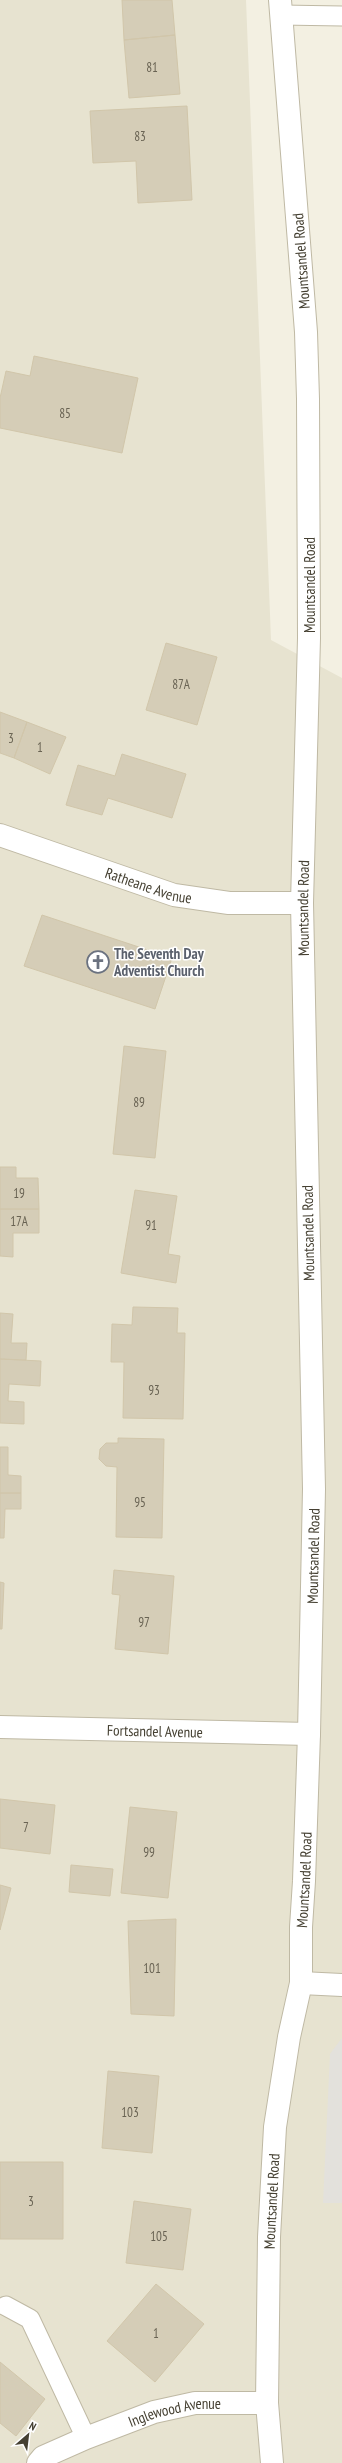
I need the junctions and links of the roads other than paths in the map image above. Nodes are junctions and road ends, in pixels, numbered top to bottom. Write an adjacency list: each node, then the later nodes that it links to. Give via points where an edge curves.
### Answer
1 (281, 8): 2 (lane); 4 (street, Mountsandel Road, via 306,332 308,399 309,638)
2 (342, 16)
3 (0, 836): 4 (street, Ratheane Avenue, via 174,895 229,903)
4 (302, 903): 6 (street, Mountsandel Road, via 314,1489)
5 (0, 1726): 6 (street, Fortsandel Avenue)
6 (309, 1734): 7 (street, Mountsandel Road)
7 (301, 1982): 8 (street); 10 (street, Mountsandel Road, via 289,2037 275,2127 269,2236)
8 (342, 1985)
9 (6, 2306): 11 (lane, via 30,2319)
10 (266, 2403): 11 (street, Inglewood Avenue, via 188,2405 154,2412); 13 (street, Mountsandel Road)
11 (86, 2438): 12 (street, Inglewood Avenue, via 43,2458)
12 (38, 2463)
13 (272, 2463)

